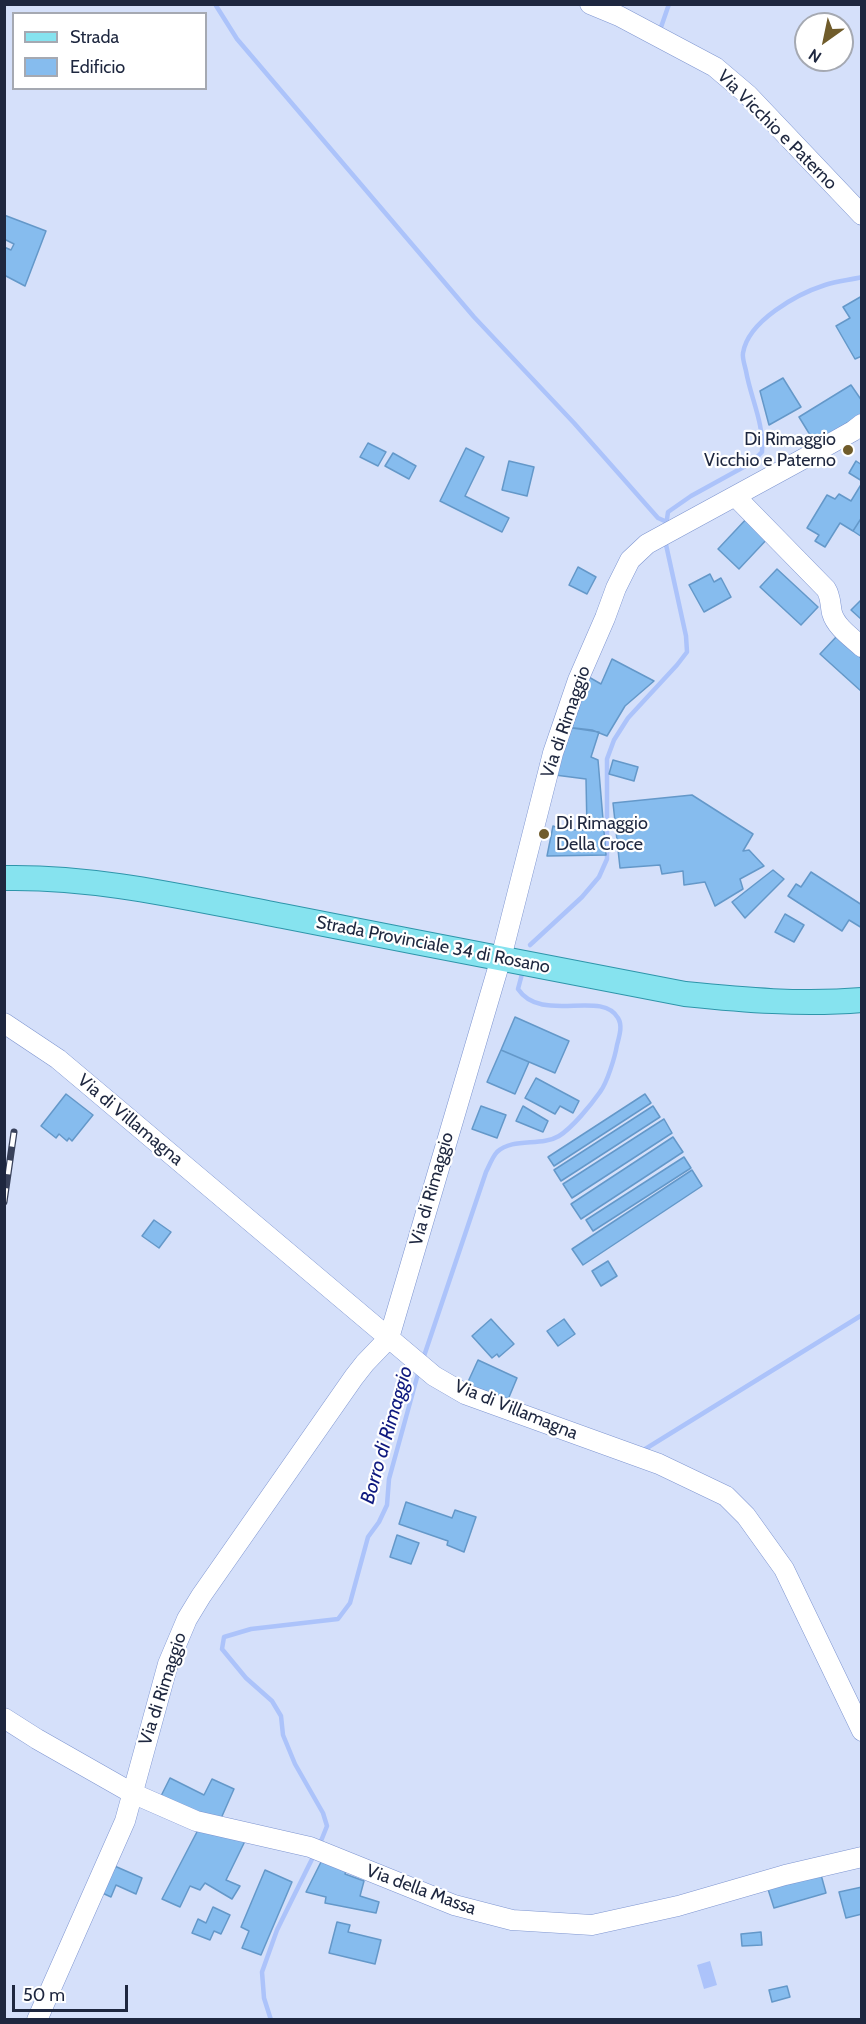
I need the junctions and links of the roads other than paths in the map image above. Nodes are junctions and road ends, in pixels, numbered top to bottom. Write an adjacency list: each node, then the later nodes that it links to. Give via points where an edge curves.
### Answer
1 (590, 4): 2 (street, Via Vicchio e Paterno, via 715,67 748,95)
2 (861, 215)
3 (861, 424): 4 (street, Via di Rimaggio)
4 (735, 496): 5 (street, via 826,589 832,615); 7 (street, Via di Rimaggio, via 646,544 630,560 616,588 578,680 554,753)
5 (861, 647)
6 (4, 878): 7 (main road, Strada Provinciale 34 di Rosano, via 84,881)
7 (505, 959): 8 (main road, Strada Provinciale 34 di Rosano, via 685,994 809,1004); 10 (street, Via di Rimaggio)
8 (861, 1000)
9 (4, 1023): 10 (street, Via di Villamagna, via 66,1066)
10 (389, 1338): 12 (street, Via di Villamagna, via 434,1376 465,1394 659,1464 726,1496 746,1516 784,1569); 13 (street, Via di Rimaggio, via 354,1377 187,1619 168,1664)
11 (4, 1718): 13 (street, Via della Massa)
12 (861, 1731)
13 (132, 1792): 14 (street, Via della Massa, via 196,1821 310,1847 454,1905 512,1920 592,1925); 15 (street, Via di Rimaggio, via 125,1821)
14 (861, 1857)
15 (37, 2019)

